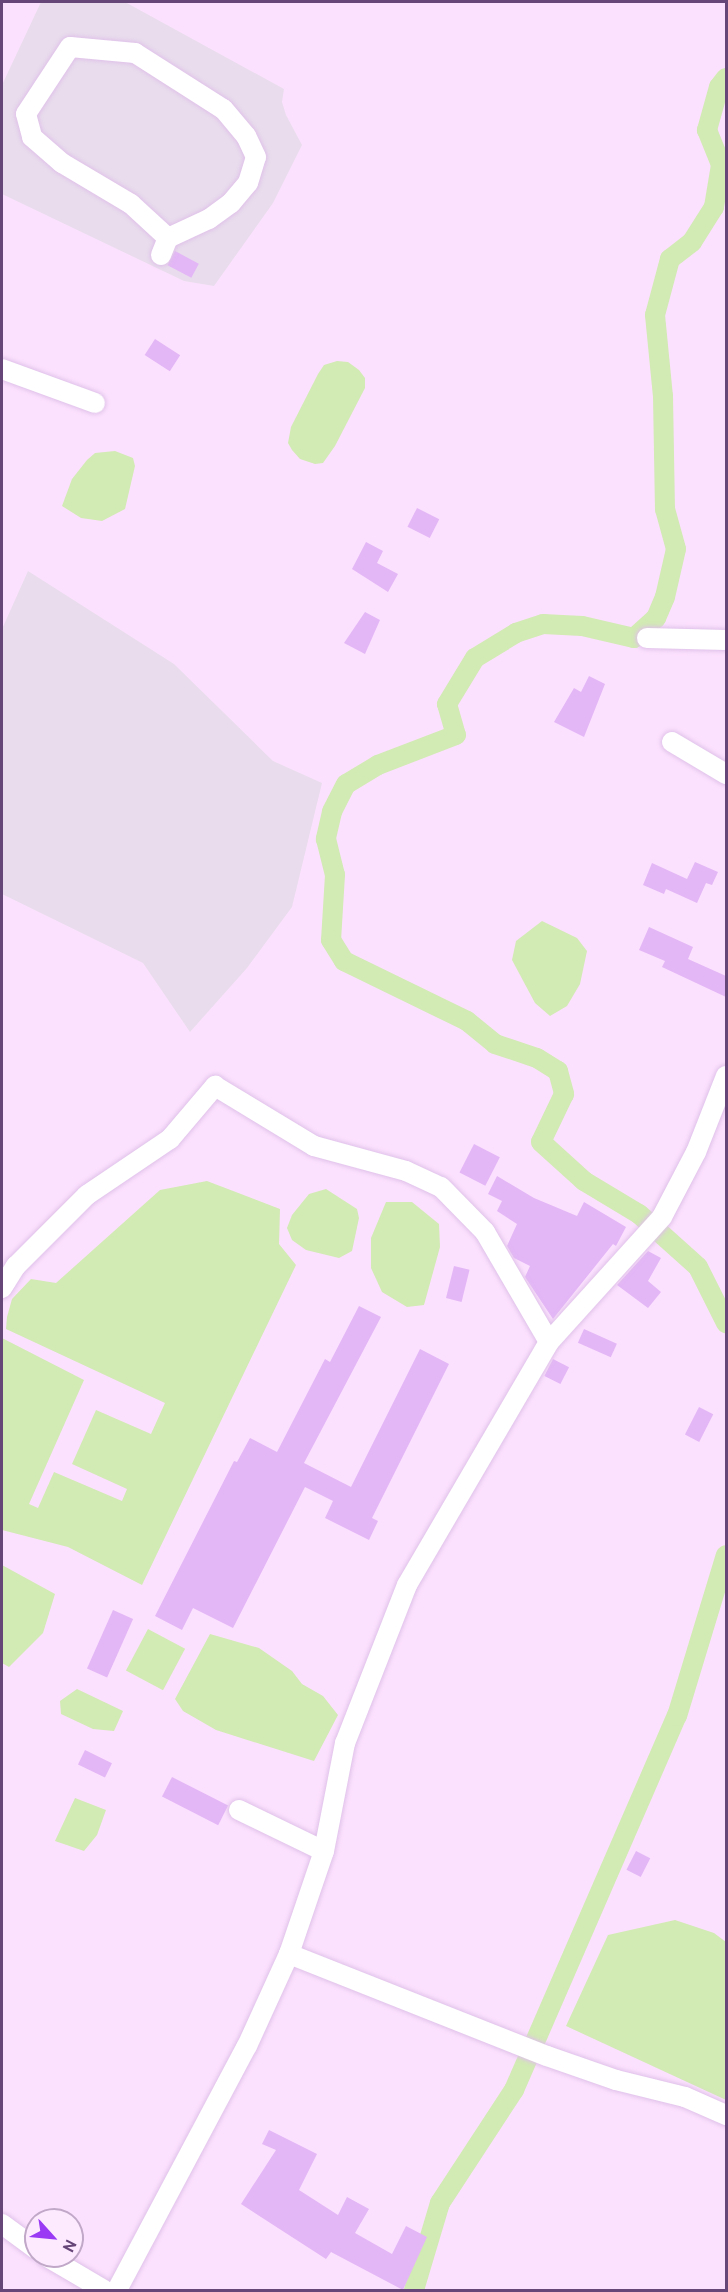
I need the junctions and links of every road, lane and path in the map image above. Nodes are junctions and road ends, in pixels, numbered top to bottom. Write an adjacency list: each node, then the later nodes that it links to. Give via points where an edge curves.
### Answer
1 (164, 246): 1 (street, via 231,203 248,183 256,157 246,136 223,109 135,53 70,47 26,114 32,137 62,163 131,204)
2 (2, 369): 3 (street)
3 (95, 403)
4 (647, 638): 5 (street)
5 (726, 640)
6 (672, 742): 7 (street)
7 (726, 774)
8 (726, 1076): 10 (street, via 696,1152 662,1217)
9 (2, 1288): 10 (street, via 16,1266 87,1195 170,1139 215,1086 314,1146 406,1171 441,1187 485,1232)
10 (549, 1342): 12 (street, via 407,1585 345,1743)
11 (239, 1810): 12 (street)
12 (324, 1851): 13 (street)
13 (289, 1954): 14 (street, via 547,2056 616,2080 685,2097); 19 (street, via 247,2046)
14 (726, 2115)
15 (2, 2224): 16 (street)
16 (24, 2240)
17 (66, 2268): 18 (street)
18 (104, 2290)
19 (117, 2290)

